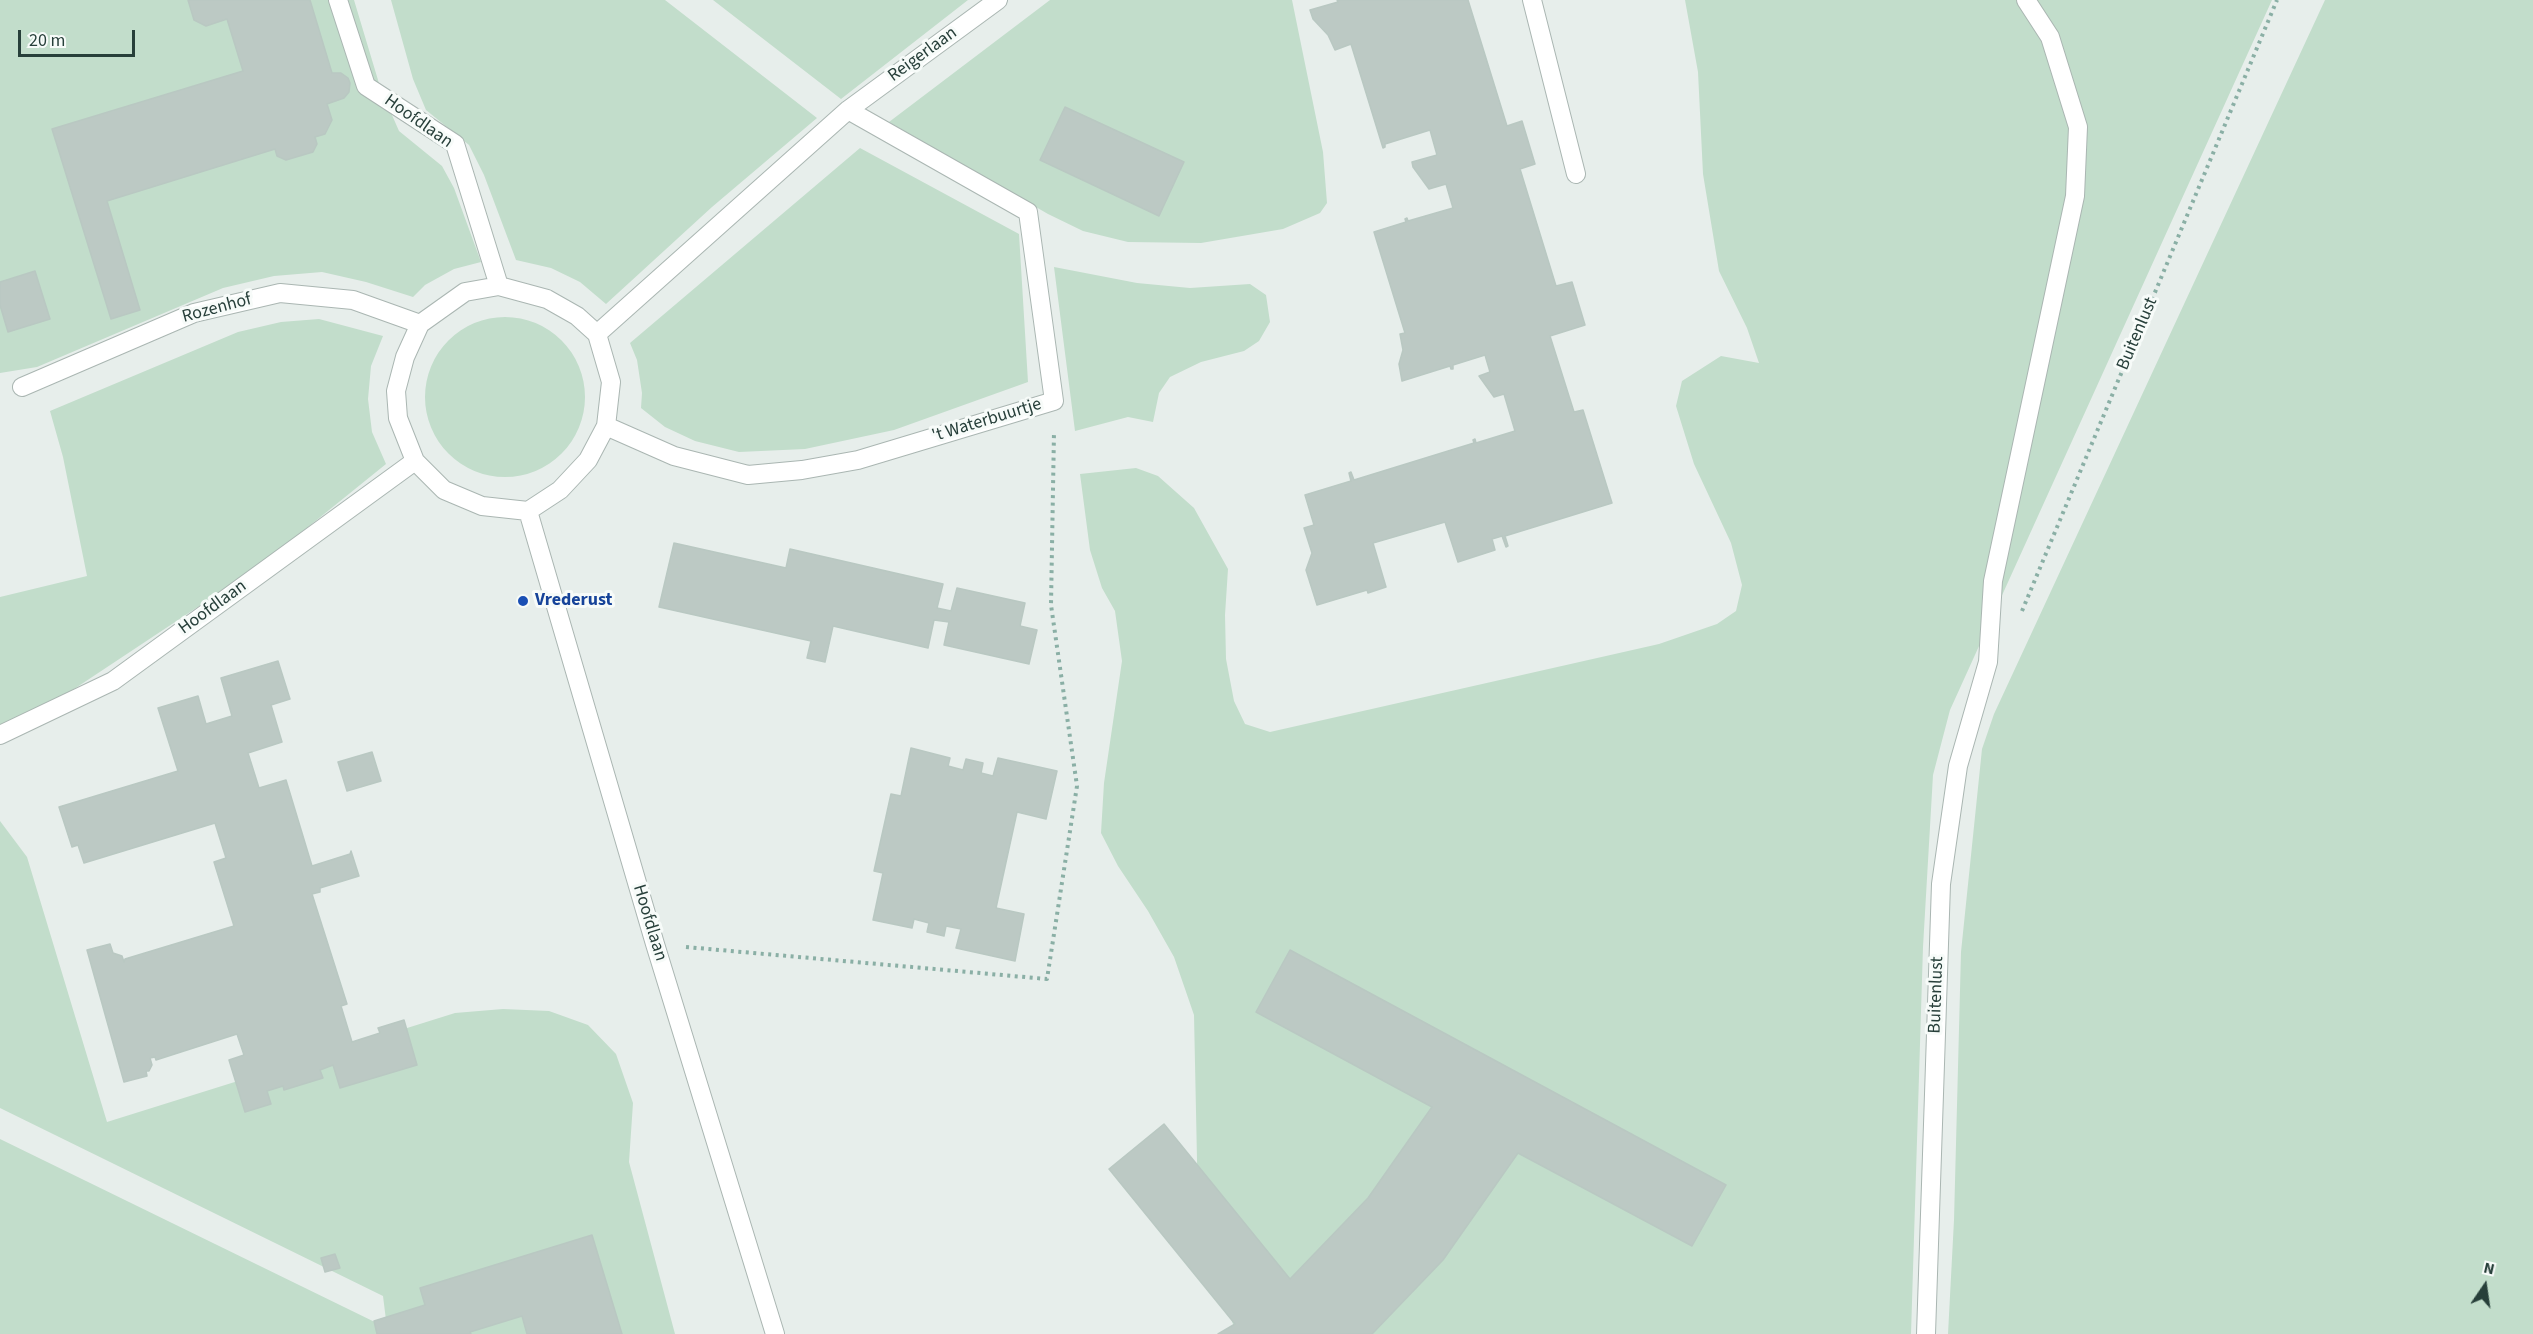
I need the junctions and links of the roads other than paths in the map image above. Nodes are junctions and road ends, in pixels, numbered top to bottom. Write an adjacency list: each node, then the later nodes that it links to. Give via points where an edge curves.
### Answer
1 (338, 0): 7 (street, Hoofdlaan, via 366,86 456,144)
2 (998, 0): 5 (street, Reigerlaan)
3 (1532, 0): 6 (street)
4 (2026, 0): 16 (street, Buitenlust, via 2050,38 2078,127 2075,196 1993,581 1988,662 1958,766 1941,884)
5 (848, 110): 9 (street); 11 (street, 't Waterbuurtje, via 1028,212 1054,401 858,460 748,475 674,456)
6 (1576, 174)
7 (499, 286): 8 (street, via 465,292); 9 (street, via 547,300 577,316)
8 (420, 324): 10 (street, Rozenhof, via 353,300 280,293 194,313); 12 (street, via 405,357 396,392 398,418)
9 (597, 334): 11 (street, via 611,382)
10 (22, 387)
11 (606, 426): 13 (street, via 588,460 560,490)
12 (415, 461): 13 (street, via 444,490 482,506); 14 (street, Hoofdlaan, via 113,681)
13 (528, 511): 15 (street, Hoofdlaan)
14 (0, 735)
15 (775, 1334)
16 (1926, 1334)

